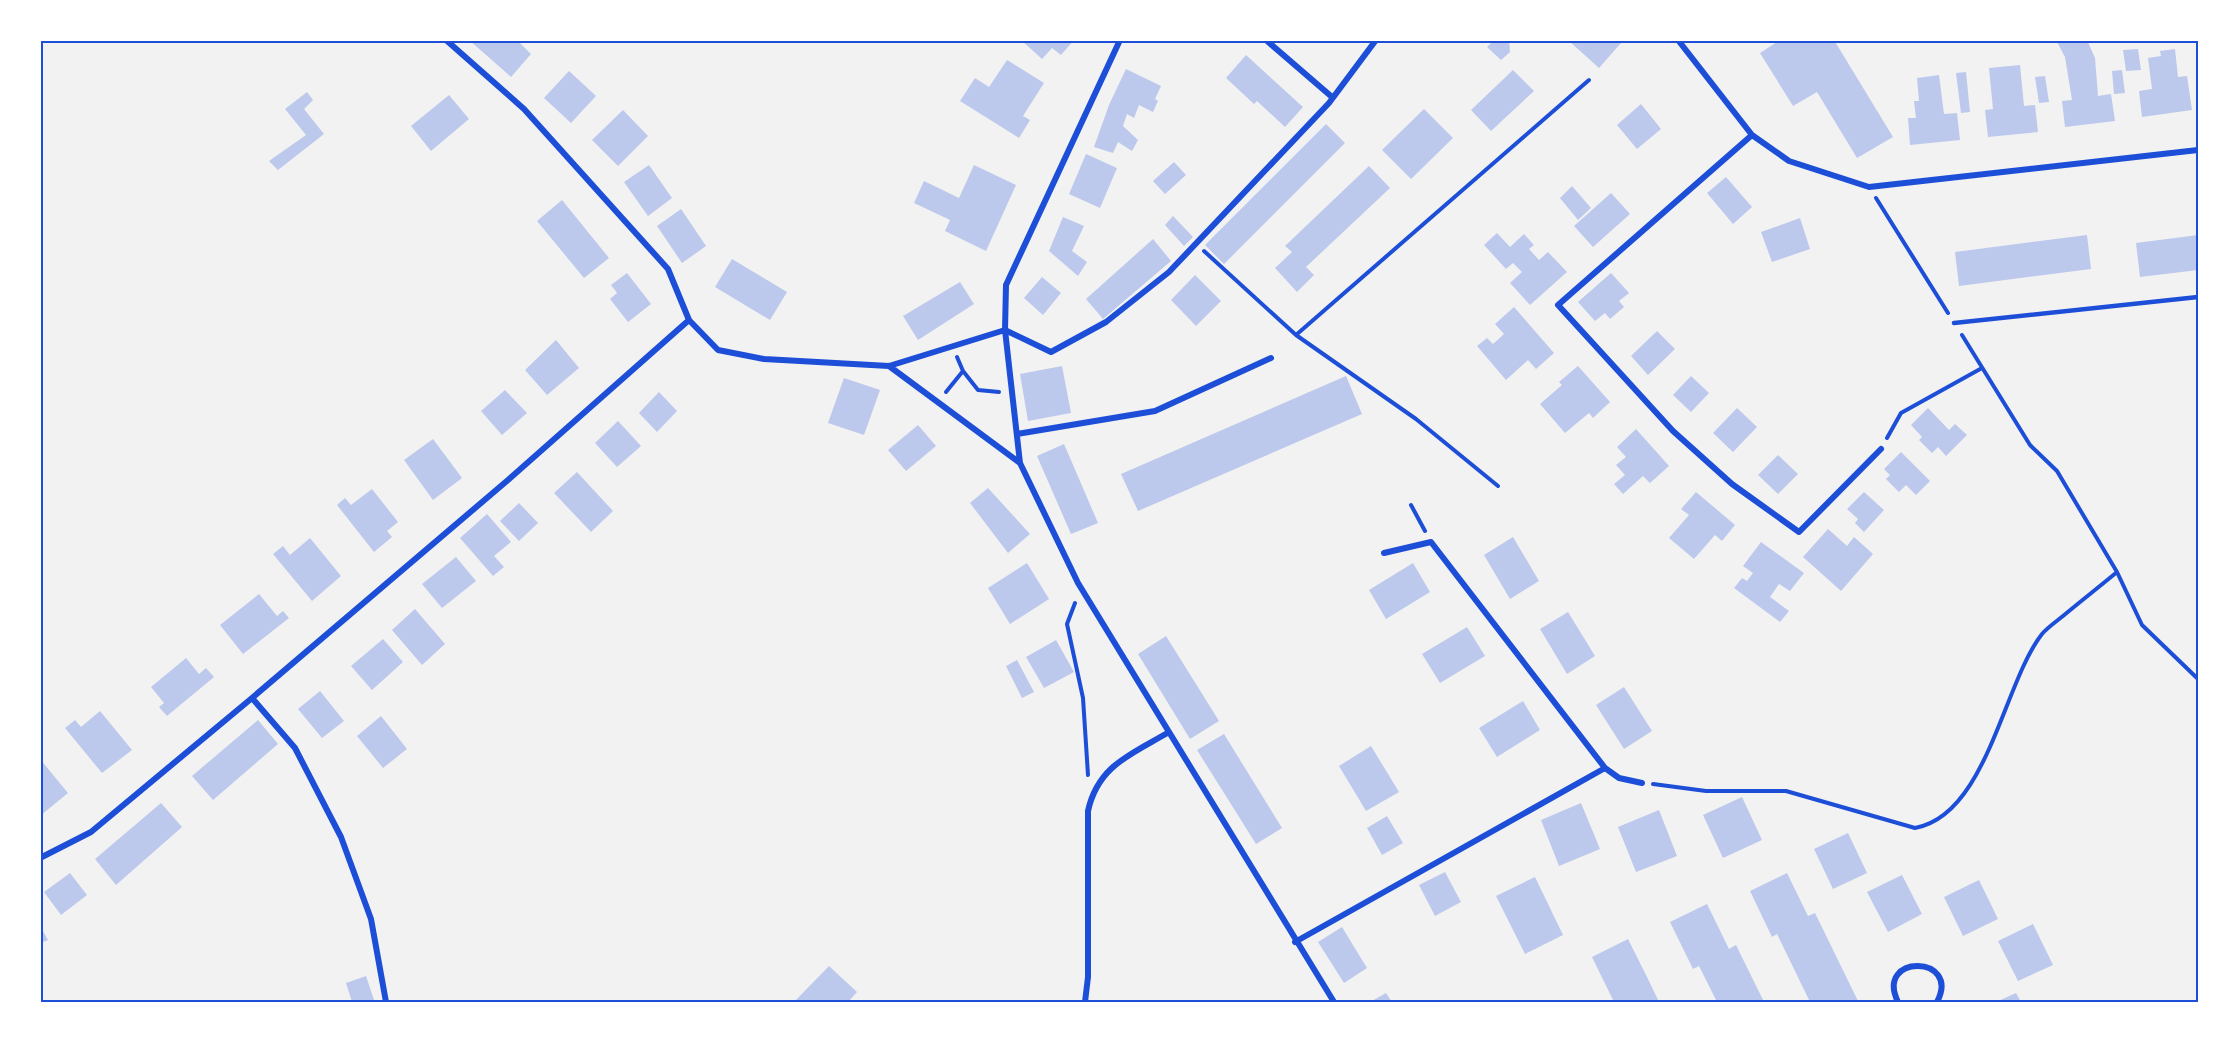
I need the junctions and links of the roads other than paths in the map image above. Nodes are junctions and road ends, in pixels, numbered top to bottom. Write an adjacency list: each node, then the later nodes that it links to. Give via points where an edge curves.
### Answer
1 (446, 40): 10 (street, via 524,109 668,269)
2 (1120, 40): 12 (street, via 1006,285)
3 (1266, 40): 6 (street)
4 (1376, 40): 6 (street)
5 (1678, 40): 7 (street)
6 (1330, 100): 12 (street, via 1169,272 1106,322 1051,352)
7 (1752, 135): 8 (street, via 1789,161 1869,187); 16 (street, via 1558,304 1673,431 1732,484 1799,532)
8 (2199, 150)
9 (2199, 297): 11 (lane)
10 (689, 320): 14 (street, via 718,350 764,359); 19 (street)
11 (1954, 323)
12 (1005, 330): 14 (street); 15 (street)
13 (1271, 358): 15 (street, via 1155,411)
14 (889, 366): 17 (street)
15 (1017, 434): 17 (street)
16 (1881, 449)
17 (1020, 463): 20 (street, via 1081,587)
18 (1384, 553): 21 (street, via 1431,542)
19 (252, 698): 23 (street, via 91,832); 25 (street, via 295,748 341,837 371,919)
20 (1169, 732): 24 (street); 26 (street, via 1105,772 1092,793 1088,811 1088,977)
21 (1605, 768): 22 (street, via 1619,778); 24 (street)
22 (1642, 783)
23 (40, 858)
24 (1295, 942): 27 (street)
25 (386, 1002)
26 (1084, 1002)
27 (1334, 1002)
28 (1898, 1002): 29 (street, via 1894,995 1895,980 1906,968 1918,965 1926,966 1940,980)
29 (1937, 1002)

